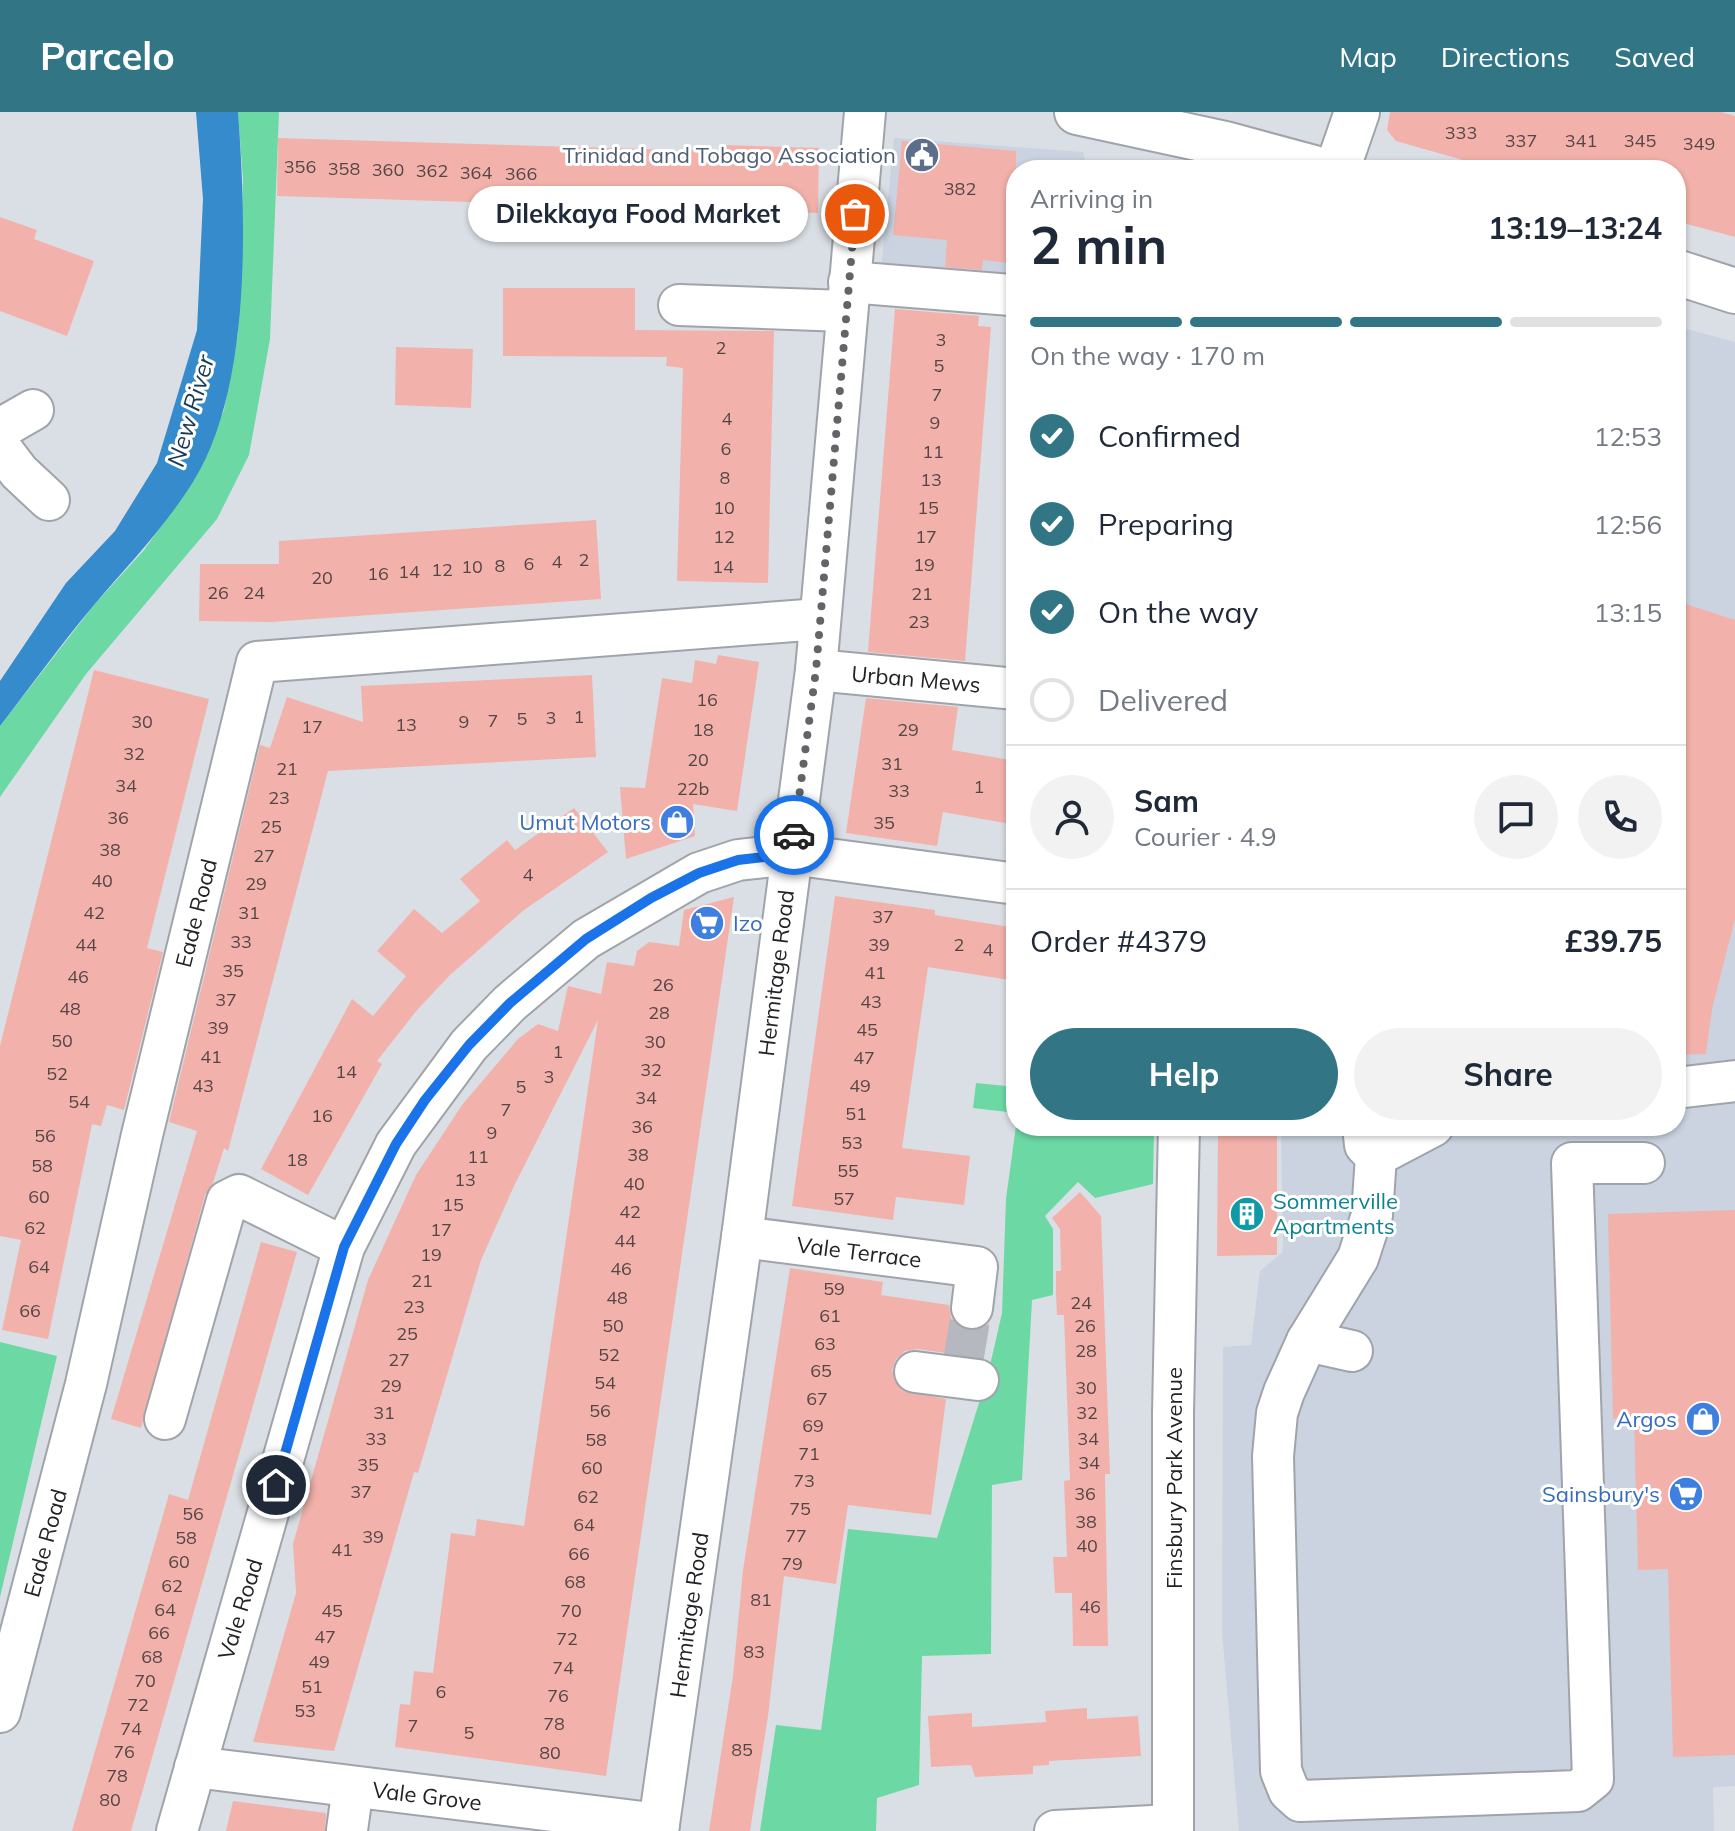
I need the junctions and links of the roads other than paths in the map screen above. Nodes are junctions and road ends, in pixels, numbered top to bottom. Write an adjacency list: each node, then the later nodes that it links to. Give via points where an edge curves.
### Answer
1 (865, 112): 9 (street, Hermitage Road)
2 (1077, 112): 4 (main road)
3 (1357, 112): 5 (main road)
4 (1284, 160)
5 (1340, 160)
6 (1686, 275): 7 (main road)
7 (1735, 291)
8 (1006, 295): 9 (street)
9 (847, 297): 10 (street); 13 (street, Hermitage Road)
10 (679, 305)
11 (0, 447): 12 (street)
12 (49, 500)
13 (820, 619): 14 (street, Hermitage Road); 32 (street, Eade Road, via 257,662 86,1384)
14 (816, 670): 15 (street, Urban Mews); 16 (street, Hermitage Road)
15 (1006, 688)
16 (791, 854): 17 (street); 24 (street, Hermitage Road); 25 (street, Vale Road, via 738,860 651,898 586,939 510,1003 425,1100 396,1144)
17 (1006, 883)
18 (1735, 1081): 19 (street)
19 (1686, 1087)
20 (1179, 1136): 36 (street, Finsbury Park Avenue)
21 (1391, 1136): 22 (street)
22 (1370, 1141): 27 (street, via 1372,1215 1358,1258)
23 (1644, 1163): 27 (street, via 1572,1163 1593,1779 1578,1791 1300,1801 1289,1791 1281,1771 1273,1456 1277,1413)
24 (742, 1237): 26 (street, Vale Terrace, via 977,1267); 35 (street, Hermitage Road)
25 (344, 1247): 31 (street, via 239,1195 227,1201); 33 (street, Vale Road)
26 (972, 1308)
27 (1307, 1341): 28 (street)
28 (1352, 1351)
29 (915, 1372): 30 (street)
30 (968, 1373)
31 (165, 1419)
32 (0, 1712)
33 (195, 1767): 34 (street, Vale Grove); 38 (street, Vale Road)
34 (353, 1787): 35 (street, Vale Grove); 37 (street)
35 (659, 1827)
36 (1172, 1828): 39 (street)
37 (347, 1830)
38 (177, 1831)
39 (1055, 1831)

